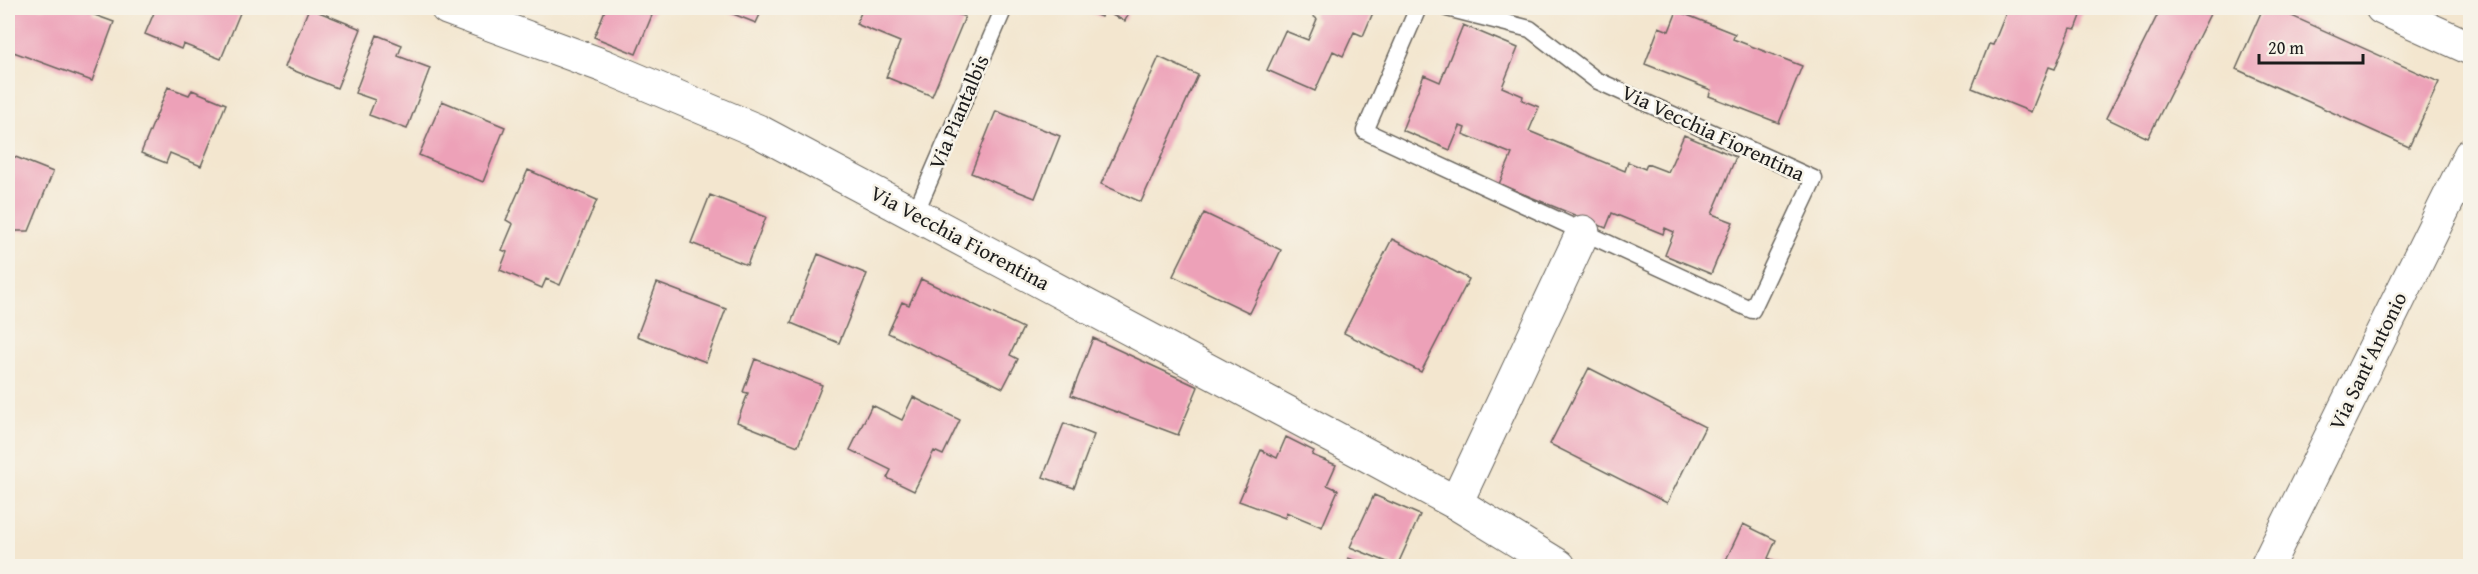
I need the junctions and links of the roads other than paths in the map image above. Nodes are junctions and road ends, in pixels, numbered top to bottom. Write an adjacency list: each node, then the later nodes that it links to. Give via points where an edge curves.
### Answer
1 (447, 8): 8 (street, Via Vecchia Fiorentina, via 735,120)
2 (1004, 8): 8 (lane, Via Piantalbis)
3 (1418, 8): 9 (lane, Via Vecchia Fiorentina, via 1365,131)
4 (1447, 8): 9 (lane, Via Vecchia Fiorentina, via 1530,29 1596,80 1814,179 1752,310)
5 (2382, 8): 6 (street)
6 (2470, 48)
7 (2470, 155): 12 (street, Via Sant'Antonio)
8 (914, 216): 10 (street, Via Vecchia Fiorentina)
9 (1584, 232): 10 (street)
10 (1456, 503): 11 (street, Via Vecchia Fiorentina)
11 (1559, 567)
12 (2267, 567)

